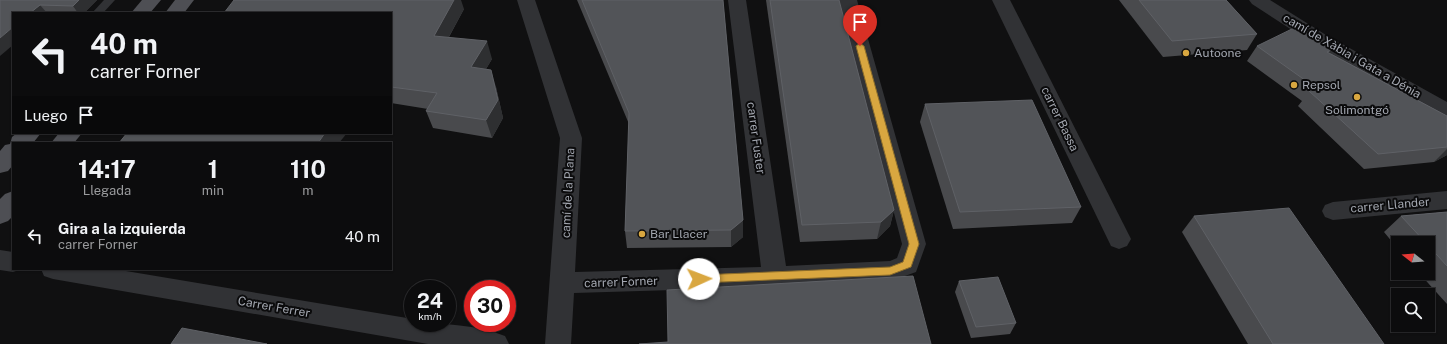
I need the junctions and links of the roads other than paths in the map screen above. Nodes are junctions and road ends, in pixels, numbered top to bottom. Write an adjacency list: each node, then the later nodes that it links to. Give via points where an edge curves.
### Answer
1 (110, 0): 9 (lane)
2 (152, 0): 10 (main road)
3 (186, 0): 11 (main road)
4 (526, 0): 28 (street, camí de la Plana, via 571,138)
5 (737, 0): 27 (street, carrer Fuster)
6 (848, 0): 27 (street, carrer Forner, via 914,244 907,264 890,271)
7 (1001, 0): 23 (street, carrer Bassa)
8 (1258, 0): 12 (street, camí de Xàbia i Gata a Dénia, via 1319,39)
9 (98, 12)
10 (141, 12)
11 (175, 12)
12 (1447, 111)
13 (29, 134): 15 (main road)
14 (69, 134): 16 (main road)
15 (21, 142)
16 (63, 142)
17 (12, 152): 18 (main road)
18 (0, 165)
19 (1447, 200): 21 (street, carrer Llander)
20 (12, 201): 22 (main road)
21 (1333, 211)
22 (0, 215)
23 (1119, 239)
24 (0, 260): 25 (street)
25 (12, 262)
26 (59, 270): 29 (street, Carrer Ferrer)
27 (775, 277): 28 (street, carrer Forner)
28 (563, 284): 30 (street, camí de la Plana)
29 (496, 344)
30 (558, 344)

